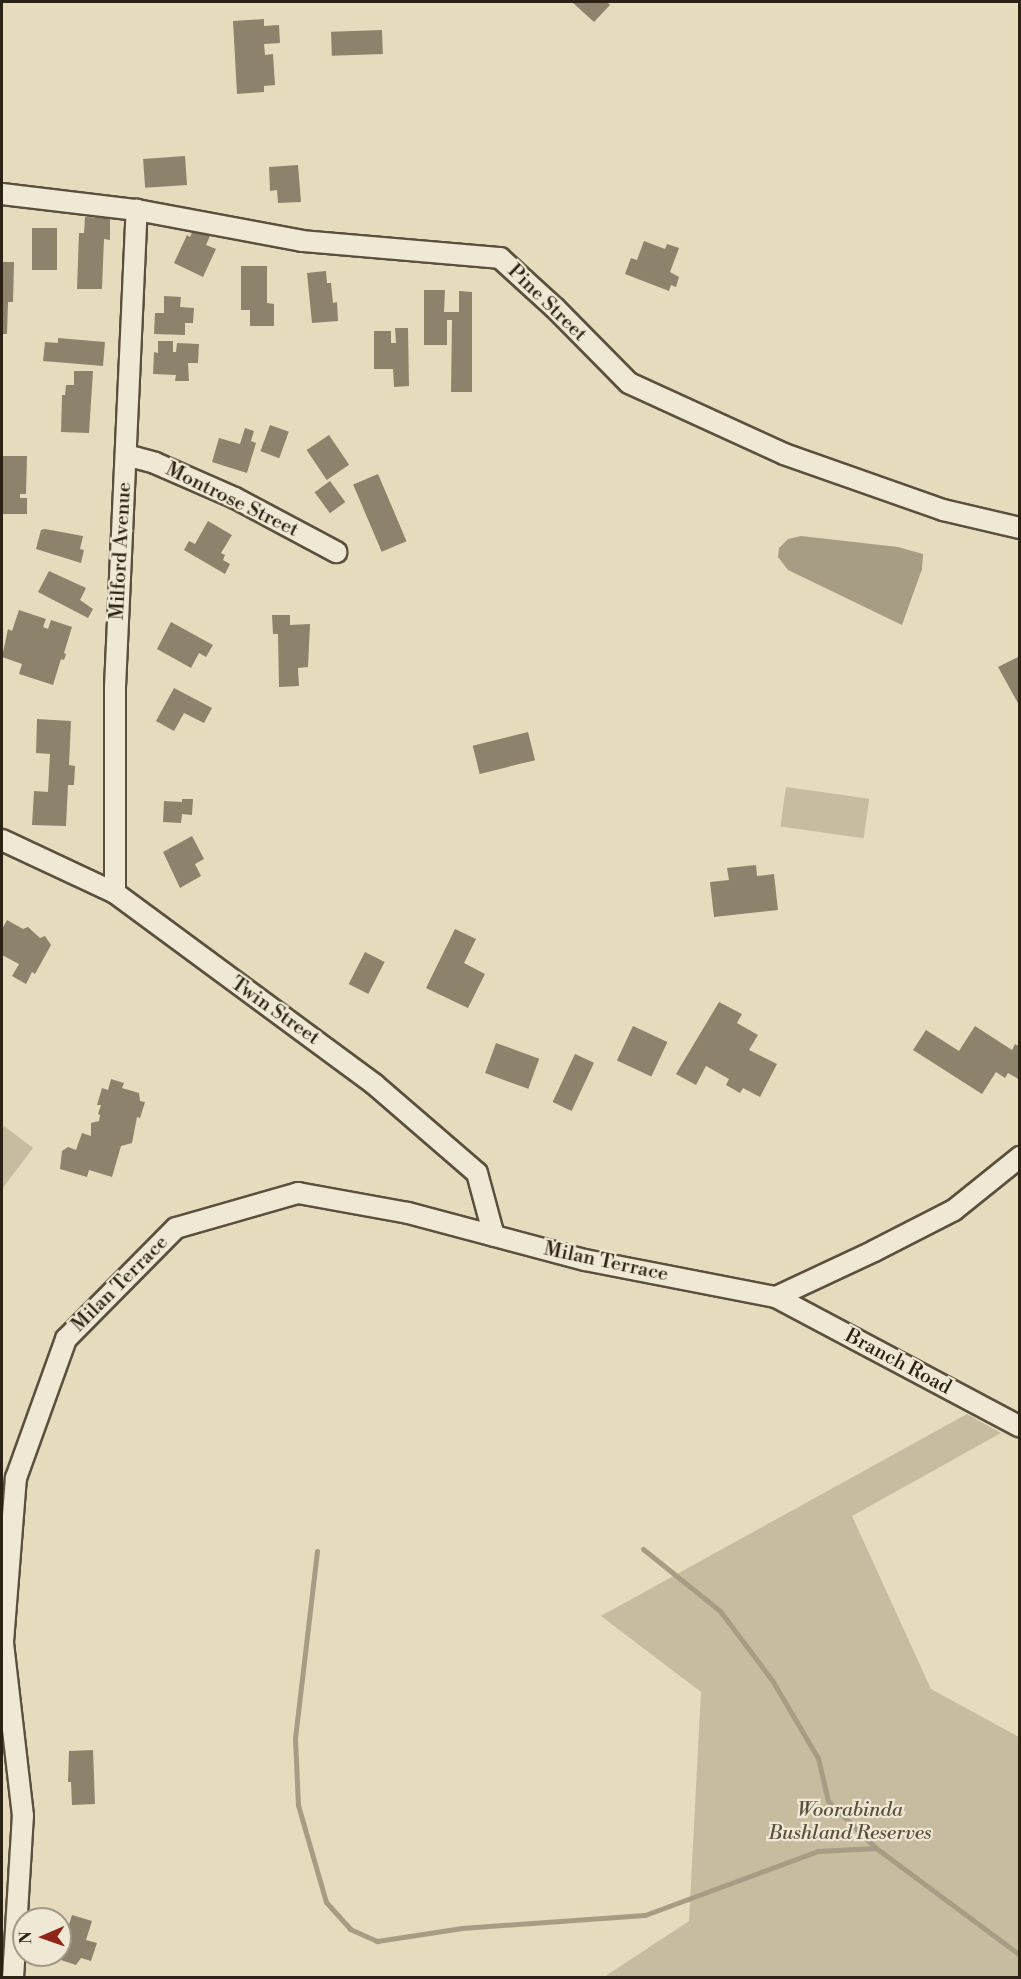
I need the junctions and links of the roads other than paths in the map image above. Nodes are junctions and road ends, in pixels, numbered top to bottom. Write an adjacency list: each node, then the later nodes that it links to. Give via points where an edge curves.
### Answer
1 (2, 194): 2 (street, Pine Street)
2 (137, 210): 3 (street, Milford Avenue); 4 (street, Pine Street, via 302,241 501,258 629,383 784,454 943,510)
3 (126, 455): 5 (street, Montrose Street, via 155,463 235,498); 7 (street, Milford Avenue, via 115,687)
4 (1020, 528)
5 (336, 552)
6 (2, 840): 7 (street, Twin Street)
7 (115, 893): 9 (street, Twin Street, via 197,957 332,1051 477,1173)
8 (1020, 1157): 10 (street, via 954,1210)
9 (494, 1236): 10 (street, Milan Terrace, via 585,1260); 13 (street, Milan Terrace, via 408,1213 298,1193 176,1228 66,1339 16,1478 3,1642)
10 (776, 1297): 11 (street, Branch Road)
11 (1020, 1427)
12 (2, 1743): 13 (street)
13 (17, 1762): 14 (street, Milan Terrace, via 23,1816)
14 (13, 1977)

